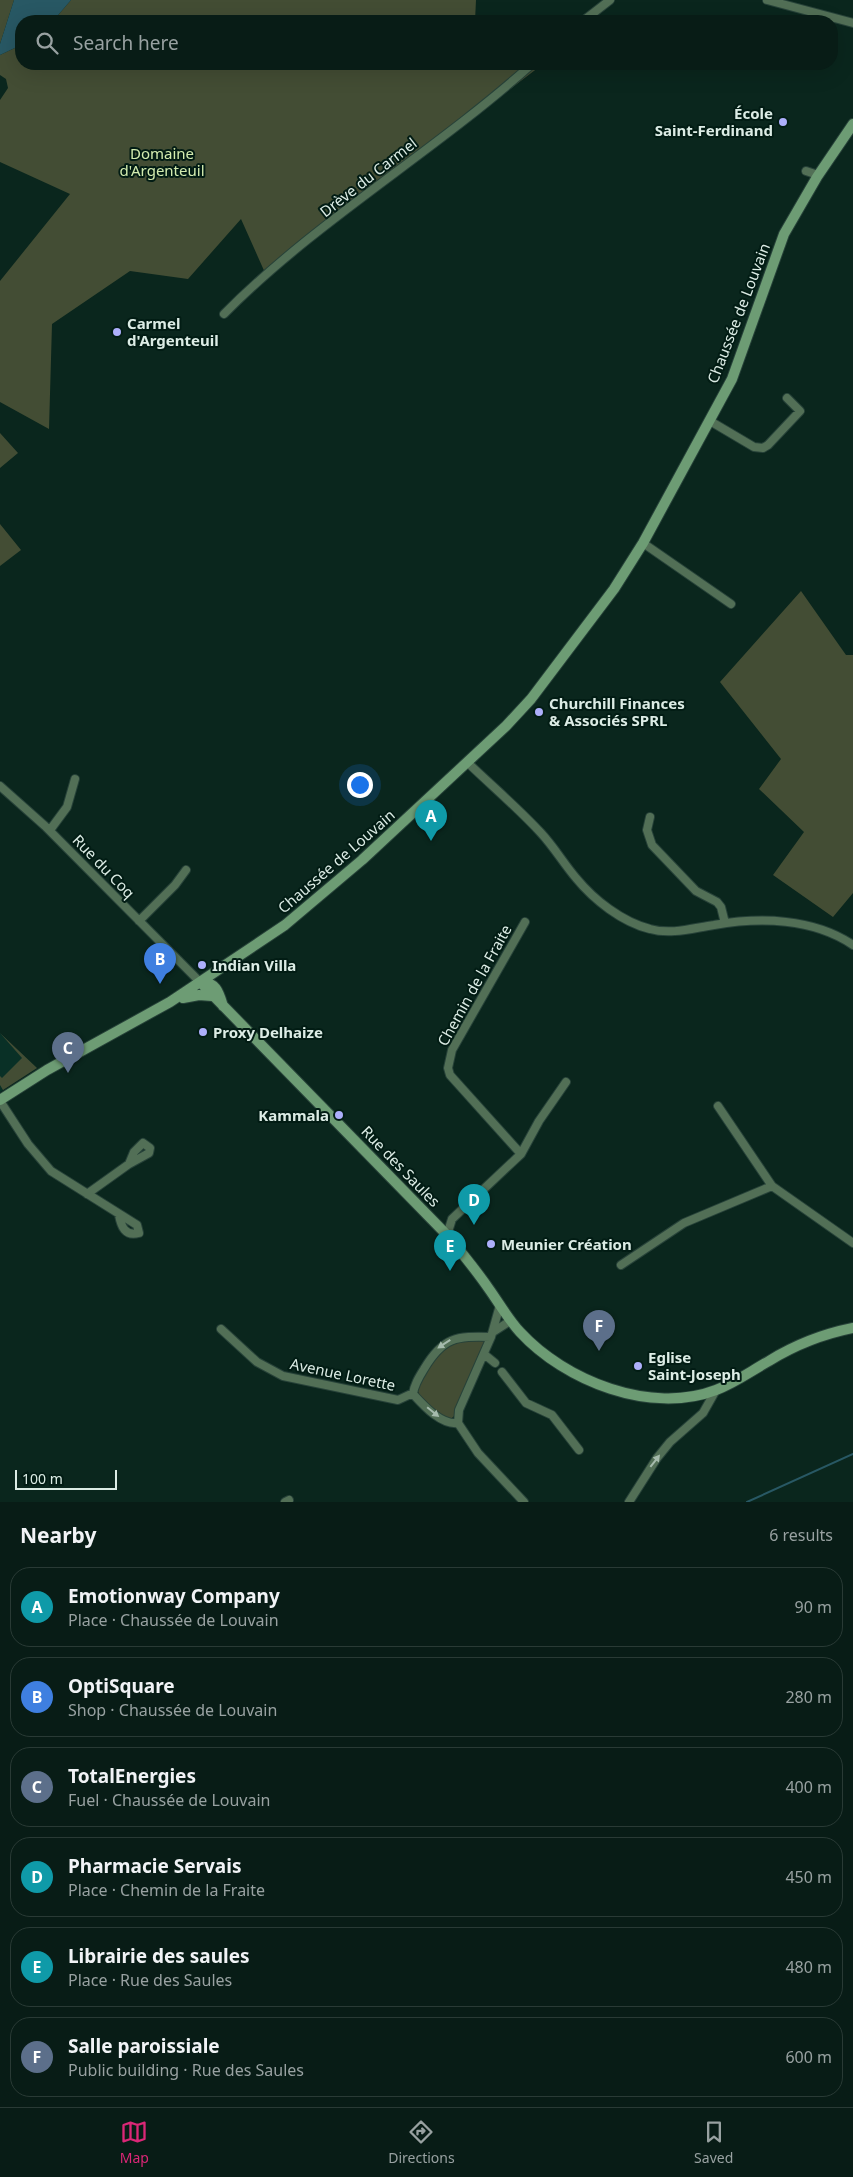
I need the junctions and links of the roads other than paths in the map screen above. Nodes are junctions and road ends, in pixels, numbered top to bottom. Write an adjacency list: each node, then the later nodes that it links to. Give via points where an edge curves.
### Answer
1 (610, 0): 3 (street)
2 (767, 0): 4 (street)
3 (591, 15)
4 (823, 15)
5 (838, 19): 6 (street)
6 (853, 23)
7 (525, 70): 11 (street, Drève du Carmel, via 258,281)
8 (853, 124): 10 (main road, Chaussée de Louvain)
9 (806, 171): 10 (street)
10 (818, 175): 13 (main road, Chaussée de Louvain, via 784,234 732,380)
11 (224, 314)
12 (787, 398): 13 (street, via 800,410 763,448 754,448)
13 (710, 421): 14 (main road, Chaussée de Louvain)
14 (643, 543): 15 (street); 16 (main road, Chaussée de Louvain, via 622,578 556,668 506,726)
15 (731, 604)
16 (467, 762): 24 (street, via 540,832 576,878 606,907 636,924 658,931); 26 (main road, Chaussée de Louvain, via 362,860 285,925)
17 (75, 779): 20 (street, via 67,807)
18 (0, 786): 20 (street, Rue du Coq)
19 (650, 816): 24 (street, via 647,830 652,845 696,891 717,902)
20 (50, 830): 22 (street, Rue du Coq)
21 (186, 870): 22 (street)
22 (139, 921): 27 (street, Rue du Coq)
23 (525, 922): 33 (street, Chemin de la Fraite, via 452,1050 448,1068 450,1075)
24 (725, 923): 25 (street, via 796,923 824,930)
25 (853, 945)
26 (224, 968): 27 (main road, Chaussée de Louvain); 28 (main road)
27 (200, 983): 28 (main road, Rue des Saules); 29 (main road, Chaussée de Louvain)
28 (215, 993): 29 (main road); 39 (main road, Rue des Saules, via 224,1006)
29 (170, 1002): 31 (main road, Chaussée de Louvain, via 47,1070)
30 (566, 1082): 33 (street)
31 (0, 1101): 36 (street, via 43,1163)
32 (718, 1106): 35 (street)
33 (521, 1154): 38 (street)
34 (129, 1164): 36 (street)
35 (772, 1186): 41 (street); 42 (street, via 684,1223)
36 (87, 1194): 37 (street)
37 (119, 1215)
38 (452, 1219): 39 (street); 40 (street)
39 (436, 1223): 40 (main road, Rue des Saules)
40 (447, 1235): 43 (main road, Rue des Saules)
41 (853, 1243)
42 (621, 1265)
43 (500, 1305): 44 (main road, Rue des Saules); 47 (street)
44 (510, 1321): 47 (street); 51 (main road, Rue des Saules, via 557,1364 626,1393 674,1399)
45 (853, 1328): 51 (main road, Rue des Saules, via 796,1346)
46 (221, 1329): 52 (street, Avenue Lorette, via 256,1362 282,1376 398,1400)
47 (492, 1335): 48 (street); 52 (street, one-way to 52, via 457,1338 443,1344 430,1359)
48 (484, 1354): 49 (street); 53 (street, via 459,1410)
49 (495, 1363)
50 (502, 1372): 54 (street, via 526,1403 552,1415)
51 (716, 1390): 56 (street, one-way to 51, via 657,1458 703,1413)
52 (413, 1393): 53 (street, one-way to 53, via 444,1421)
53 (458, 1423): 55 (street, via 478,1453)
54 (579, 1450)
55 (524, 1502)
56 (629, 1502)

